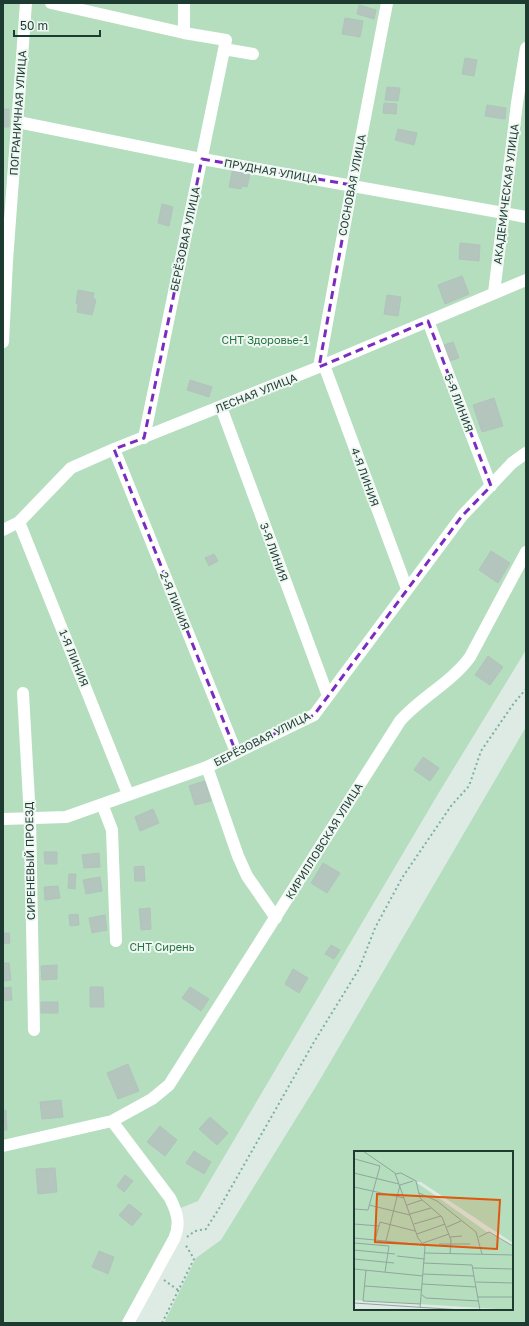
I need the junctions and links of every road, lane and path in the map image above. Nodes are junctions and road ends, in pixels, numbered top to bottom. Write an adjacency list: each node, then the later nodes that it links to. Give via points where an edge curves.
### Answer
1 (26, 3): 9 (street, ПОГРАНИЧНАЯ УЛИЦА)
2 (52, 3): 5 (street)
3 (184, 3): 5 (street)
4 (387, 3): 11 (street, СОСНОВАЯ УЛИЦА)
5 (184, 33): 6 (street)
6 (225, 44): 8 (street); 10 (street, БЕРЁЗОВАЯ УЛИЦА)
7 (526, 48): 12 (street, АКАДЕМИЧЕСКАЯ УЛИЦА)
8 (253, 54)
9 (18, 122): 10 (street, ПРУДНАЯ УЛИЦА); 17 (street, ПОГРАНИЧНАЯ УЛИЦА)
10 (202, 159): 11 (street, ПРУДНАЯ УЛИЦА); 20 (street, БЕРЁЗОВАЯ УЛИЦА)
11 (352, 185): 12 (street, ПРУДНАЯ УЛИЦА); 18 (street, СОСНОВАЯ УЛИЦА)
12 (504, 213): 13 (street, ПРУДНАЯ УЛИЦА); 15 (street, АКАДЕМИЧЕСКАЯ УЛИЦА)
13 (526, 217)
14 (526, 280): 15 (street, ЛЕСНАЯ УЛИЦА)
15 (494, 293): 16 (street, ЛЕСНАЯ УЛИЦА)
16 (428, 321): 18 (street, ЛЕСНАЯ УЛИЦА); 23 (street, 5-Я ЛИНИЯ)
17 (3, 342)
18 (321, 366): 19 (street, ЛЕСНАЯ УЛИЦА); 27 (street, 4-Я ЛИНИЯ)
19 (221, 407): 20 (street, ЛЕСНАЯ УЛИЦА); 30 (street, 3-Я ЛИНИЯ)
20 (144, 438): 21 (street, ЛЕСНАЯ УЛИЦА)
21 (114, 449): 24 (street, ЛЕСНАЯ УЛИЦА, via 71,468); 31 (street, 2-Я ЛИНИЯ)
22 (526, 454): 23 (street, БЕРЁЗОВАЯ УЛИЦА, via 512,463)
23 (491, 486): 27 (street, БЕРЁЗОВАЯ УЛИЦА, via 462,516)
24 (19, 522): 25 (street, ЛЕСНАЯ УЛИЦА); 33 (street, 1-Я ЛИНИЯ)
25 (3, 530)
26 (526, 552): 37 (street, КИРИЛЛОВСКАЯ УЛИЦА, via 470,657 457,672 400,721)
27 (407, 589): 30 (street, БЕРЁЗОВАЯ УЛИЦА)
28 (526, 689): 43 (path, via 481,751 469,786 451,806 402,878 375,928 359,969 213,1218 206,1228 195,1231 182,1241 194,1258)
29 (23, 693): 35 (street, СИРЕНЕВЫЙ ПРОЕЗД)
30 (328, 696): 31 (street, БЕРЁЗОВАЯ УЛИЦА, via 314,715)
31 (236, 752): 32 (street, БЕРЁЗОВАЯ УЛИЦА)
32 (207, 767): 33 (street, БЕРЁЗОВАЯ УЛИЦА); 37 (street, via 247,876)
33 (128, 794): 34 (street, БЕРЁЗОВАЯ УЛИЦА)
34 (102, 804): 35 (street, БЕРЁЗОВАЯ УЛИЦА, via 66,817); 38 (street, via 112,830)
35 (30, 818): 36 (street, БЕРЁЗОВАЯ УЛИЦА); 39 (street, СИРЕНЕВЫЙ ПРОЕЗД)
36 (3, 819)
37 (276, 918): 40 (street, КИРИЛЛОВСКАЯ УЛИЦА, via 169,1084 152,1100)
38 (116, 941)
39 (34, 1030)
40 (112, 1121): 41 (street, КИРИЛЛОВСКАЯ УЛИЦА); 42 (street, via 170,1198 176,1210 178,1231)
41 (3, 1146)
42 (155, 1274): 43 (path); 44 (street)
43 (178, 1290): 45 (path)
44 (128, 1323)
45 (162, 1323)

